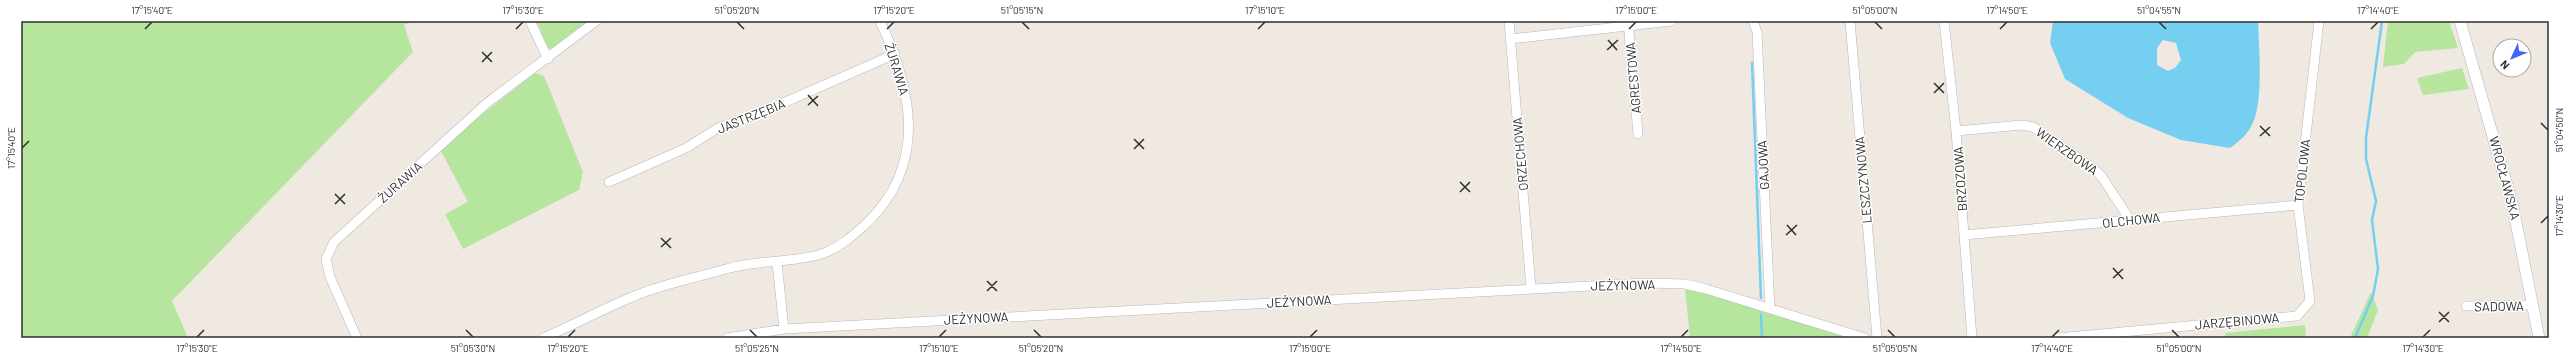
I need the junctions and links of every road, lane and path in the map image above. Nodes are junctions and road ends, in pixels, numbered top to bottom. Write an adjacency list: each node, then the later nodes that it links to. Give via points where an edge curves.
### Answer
1 (530, 21): 14 (street)
2 (596, 21): 14 (street, ŻURAWIA)
3 (880, 21): 13 (street, ŻURAWIA)
4 (1509, 21): 12 (street, ORZECHOWA)
5 (1672, 21): 11 (street)
6 (1753, 21): 25 (street, GAJOWA, via 1756,32)
7 (1850, 21): 33 (street, LESZCZYNOWA)
8 (1944, 21): 15 (street, BRZOZOWA)
9 (2319, 21): 18 (street, TOPOLOWA)
10 (2460, 21): 23 (street, WROCŁAWSKA, via 2513,207)
11 (1629, 23): 12 (street); 16 (street, AGRESTOWA)
12 (1510, 39): 22 (street, ORZECHOWA)
13 (895, 54): 17 (street, JASTRZĘBIA, via 758,114 718,128 686,148); 21 (street, ŻURAWIA, via 906,90 910,126 899,172 881,208 834,248 818,255)
14 (548, 59): 29 (street, ŻURAWIA, via 467,120 334,242 326,259 330,277)
15 (1956, 131): 19 (street, WIERZBOWA, via 2022,125 2033,127 2093,168 2102,177); 20 (street, BRZOZOWA)
16 (1638, 134)
17 (609, 182)
18 (2298, 205): 19 (street, OLCHOWA); 26 (street, TOPOLOWA, via 2310,301)
19 (2130, 220): 20 (street, OLCHOWA)
20 (1964, 235): 34 (street, BRZOZOWA)
21 (777, 263): 27 (street); 30 (street, ŻURAWIA, via 731,268 642,293)
22 (1531, 288): 25 (street, JEŻYNOWA, via 1685,284); 27 (street, JEŻYNOWA)
23 (2533, 305): 24 (street, SADOWA); 36 (street, WROCŁAWSKA)
24 (2466, 306)
25 (1770, 309): 32 (street, JEŻYNOWA)
26 (2297, 316): 28 (street, JARZĘBINOWA)
27 (784, 329): 31 (street, JEŻYNOWA)
28 (2141, 334): 35 (street, JARZĘBINOWA)
29 (357, 338)
30 (543, 338)
31 (727, 338)
32 (1865, 338)
33 (1877, 338)
34 (1972, 338)
35 (2057, 338)
36 (2539, 338)

